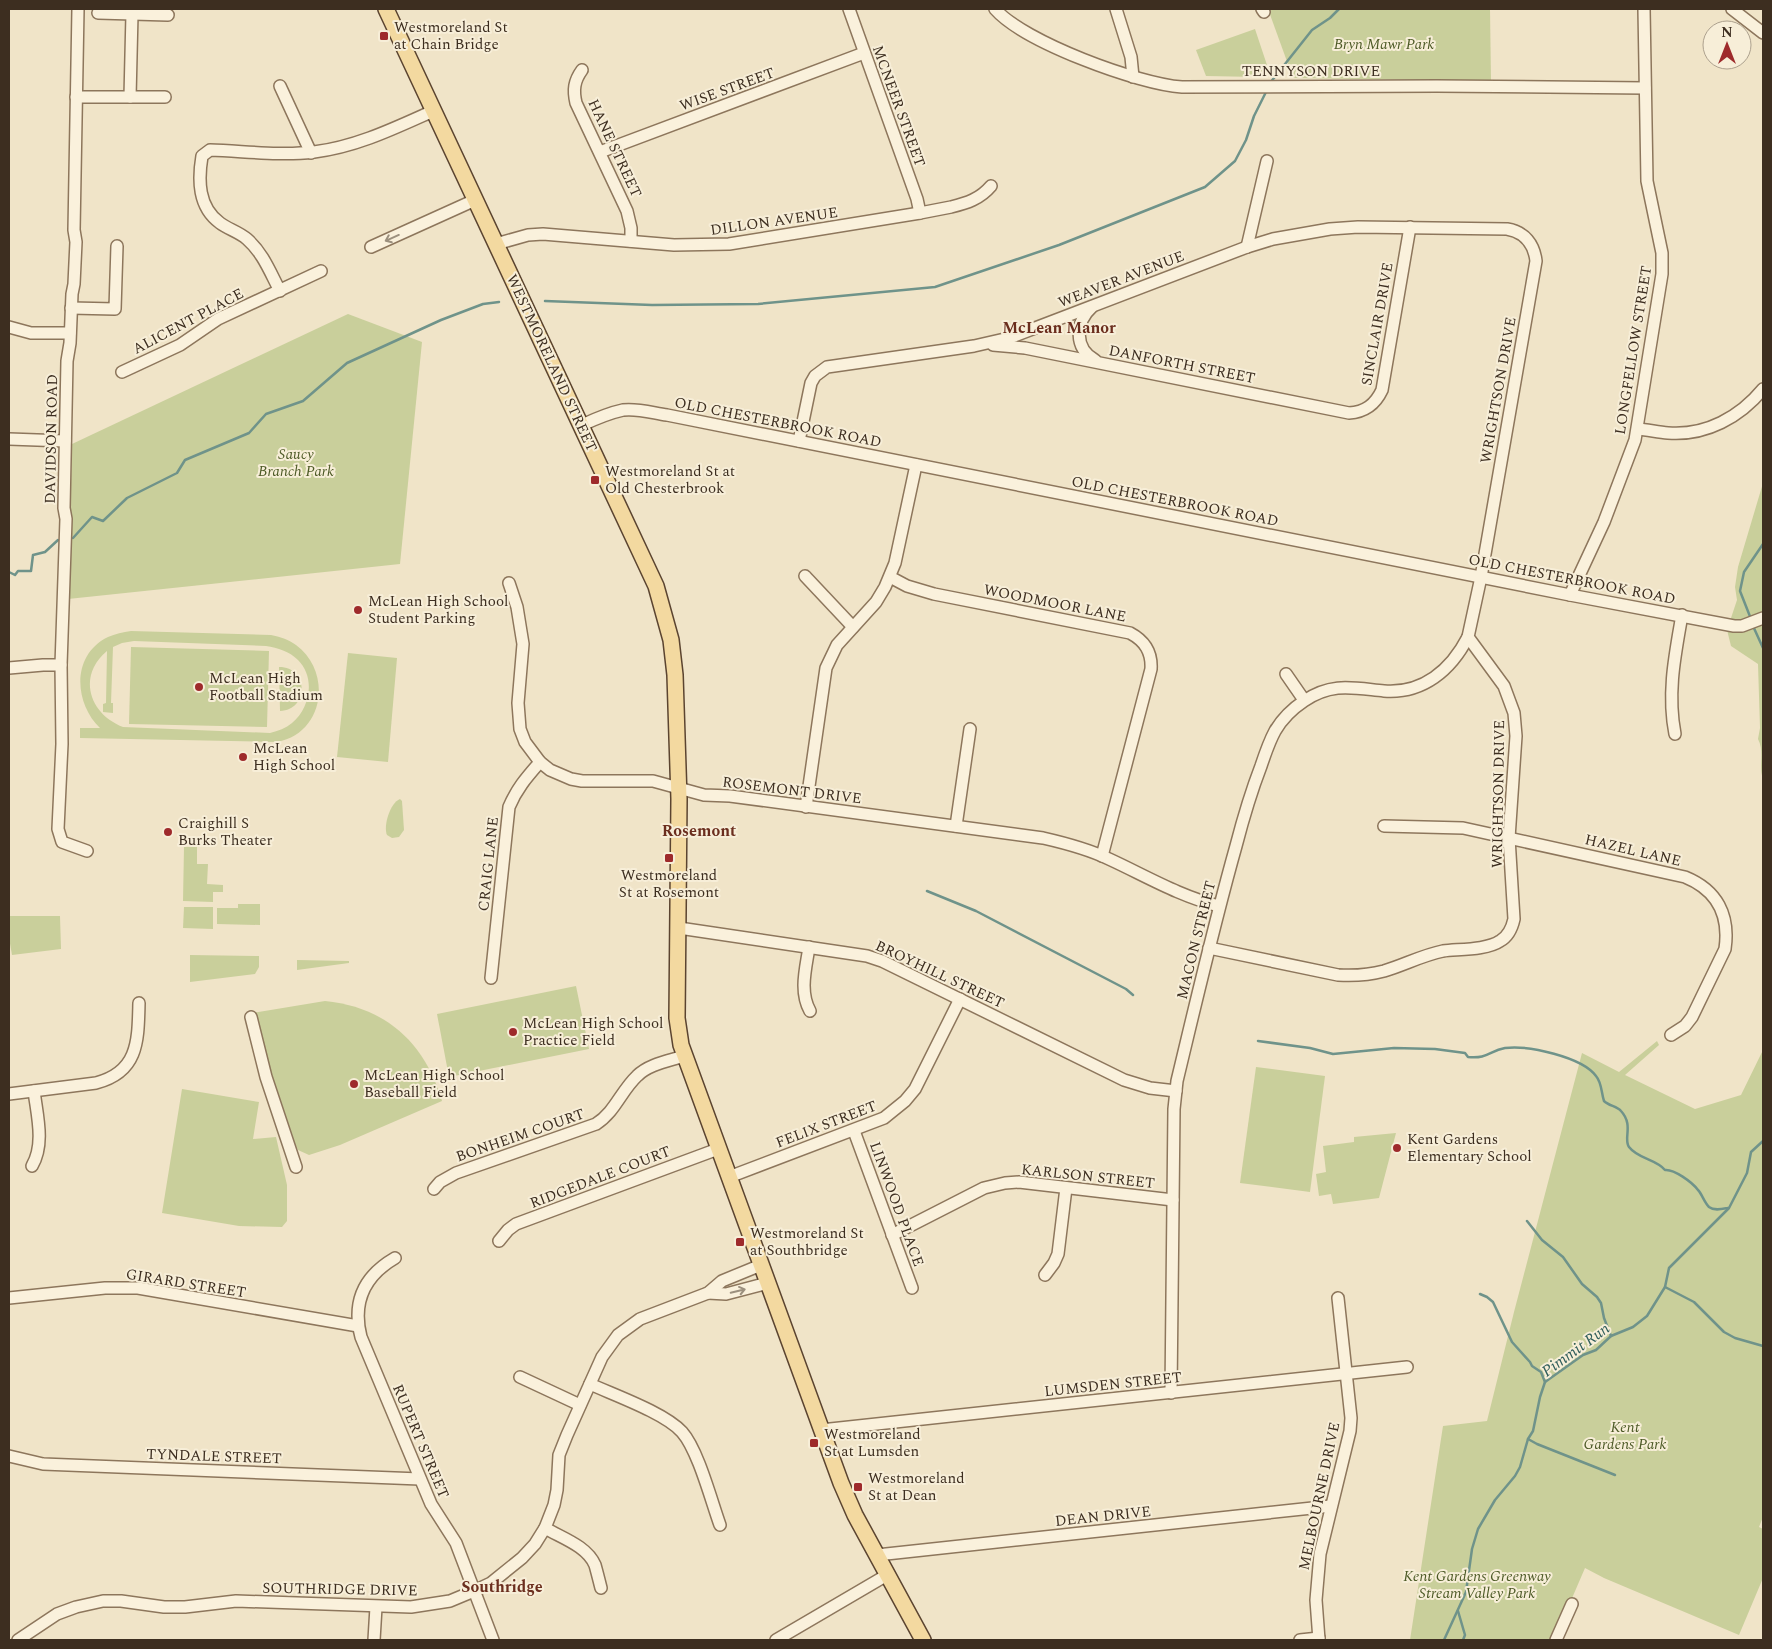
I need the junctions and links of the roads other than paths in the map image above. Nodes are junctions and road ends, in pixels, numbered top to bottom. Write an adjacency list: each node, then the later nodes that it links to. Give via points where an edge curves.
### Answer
1 (78, 9): 17 (street, DAVIDSON ROAD)
2 (386, 9): 20 (main road, WESTMORELAND STREET)
3 (849, 9): 12 (street, MCNEER STREET)
4 (995, 9): 14 (street, TENNYSON DRIVE, via 1038,38)
5 (1116, 9): 14 (street, via 1131,57)
6 (1644, 9): 16 (street, LONGFELLOW STREET)
7 (1732, 9): 11 (street)
8 (98, 13): 9 (street)
9 (132, 14): 10 (street); 18 (street)
10 (168, 15)
11 (1763, 33)
12 (864, 53): 22 (street, WISE STREET); 26 (street, MCNEER STREET)
13 (582, 70): 22 (street, HANE STREET, via 574,85 574,94)
14 (1133, 77): 16 (street, TENNYSON DRIVE, via 1174,86)
15 (280, 86): 21 (street)
16 (1645, 88): 46 (street, LONGFELLOW STREET, via 1647,181 1662,253 1662,268)
17 (76, 97): 18 (street); 37 (street, DAVIDSON ROAD, via 76,242)
18 (130, 97): 19 (street)
19 (165, 97)
20 (433, 110): 21 (street, via 368,139 332,150); 25 (main road, WESTMORELAND STREET)
21 (311, 152): 35 (street, via 210,150 202,156 200,186 205,207 211,216 245,237 256,248)
22 (600, 152): 29 (street, HANE STREET, via 627,211)
23 (1267, 161): 33 (street)
24 (990, 186): 26 (street, DILLON AVENUE, via 970,202)
25 (475, 200): 30 (main road, WESTMORELAND STREET); 32 (street, one-way to 32)
26 (920, 213): 29 (street, DILLON AVENUE, via 740,243 684,245)
27 (1410, 227): 28 (street, WEAVER AVENUE); 33 (street, WEAVER AVENUE, via 1330,229); 44 (street, SINCLAIR DRIVE, via 1382,390 1373,404)
28 (1508, 228): 52 (street, WRIGHTSON DRIVE, via 1527,238 1536,261)
29 (631, 241): 30 (street, DILLON AVENUE, via 543,234)
30 (496, 244): 45 (main road, WESTMORELAND STREET)
31 (116, 246): 37 (street, via 115,309)
32 (371, 247)
33 (1247, 247): 36 (street, WEAVER AVENUE)
34 (321, 271): 35 (street, ALICENT PLACE)
35 (280, 291): 42 (street, ALICENT PLACE, via 218,319 180,345)
36 (1093, 306): 40 (street, WEAVER AVENUE, via 1009,338); 41 (street, via 1082,319 1078,335 1085,352)
37 (71, 308): 39 (street, DAVIDSON ROAD)
38 (9, 327): 39 (street, via 31,333)
39 (70, 333): 48 (street, DAVIDSON ROAD)
40 (974, 346): 41 (street, DANFORTH STREET, via 1025,348); 49 (street, WEAVER AVENUE, via 827,367 811,383)
41 (1100, 363): 44 (street, DANFORTH STREET)
42 (122, 372)
43 (1763, 389): 46 (street, via 1743,410 1707,428 1676,433)
44 (1355, 412)
45 (582, 425): 49 (street, OLD CHESTERBROOK ROAD, via 624,410 636,410); 67 (main road, WESTMORELAND STREET, via 653,578 664,612 675,665)
46 (1638, 429): 55 (street, LONGFELLOW STREET, via 1604,522)
47 (9, 439): 48 (street)
48 (65, 441): 60 (street, DAVIDSON ROAD)
49 (799, 441): 50 (street, OLD CHESTERBROOK ROAD)
50 (916, 465): 52 (street, OLD CHESTERBROOK ROAD); 53 (street)
51 (805, 576): 58 (street)
52 (1481, 577): 55 (street, OLD CHESTERBROOK ROAD); 59 (street, WRIGHTSON DRIVE)
53 (890, 578): 58 (street, via 876,602); 73 (street, WOODMOOR LANE, via 934,594 1130,633 1144,642 1151,657 1151,669)
54 (509, 583): 66 (street, ROSEMONT DRIVE, via 523,644 518,703 520,729)
55 (1570, 595): 56 (street, OLD CHESTERBROOK ROAD)
56 (1682, 615): 57 (street, OLD CHESTERBROOK ROAD, via 1742,626); 65 (street, via 1671,683)
57 (1763, 618)
58 (853, 627): 68 (street, via 837,645 826,668)
59 (1468, 637): 63 (street, MACON STREET, via 1447,668 1413,688 1384,691 1342,687); 71 (street, WRIGHTSON DRIVE, via 1504,686 1514,713 1516,736)
60 (61, 664): 61 (street); 72 (street, DAVIDSON ROAD, via 59,836 68,846)
61 (9, 668)
62 (1286, 674): 63 (street)
63 (1304, 700): 74 (street, MACON STREET, via 1281,722 1269,743)
64 (970, 729): 69 (street)
65 (1675, 734)
66 (540, 762): 67 (street, ROSEMONT DRIVE, via 570,779 653,781); 80 (street, CRAIG LANE, via 522,782 509,807)
67 (679, 788): 68 (street, ROSEMONT DRIVE, via 704,795); 75 (main road, WESTMORELAND STREET)
68 (806, 807): 69 (street, ROSEMONT DRIVE)
69 (956, 826): 73 (street, ROSEMONT DRIVE, via 1043,838)
70 (1384, 826): 71 (street, HAZEL LANE, via 1463,828)
71 (1509, 838): 76 (street, WRIGHTSON DRIVE, via 1514,919); 85 (street, HAZEL LANE, via 1685,877 1712,895 1724,916 1725,949 1692,1017)
72 (87, 852)
73 (1102, 856): 74 (street, ROSEMONT DRIVE, via 1163,887)
74 (1219, 906): 79 (street, MACON STREET)
75 (678, 928): 78 (street, BROYHILL STREET); 86 (main road, WESTMORELAND STREET, via 677,1018)
76 (1507, 935): 77 (street); 79 (street, via 1492,945 1442,952 1355,976)
77 (1517, 942)
78 (809, 946): 81 (street, BROYHILL STREET, via 874,958); 83 (street, via 803,988)
79 (1209, 948): 88 (street, MACON STREET)
80 (491, 978)
81 (960, 999): 88 (street, BROYHILL STREET, via 1124,1080); 90 (street, FELIX STREET, via 915,1089 884,1118)
82 (139, 1004): 87 (street, via 135,1049 116,1075 96,1083)
83 (810, 1011)
84 (251, 1017): 93 (street, via 266,1077)
85 (1671, 1035)
86 (684, 1056): 91 (main road, WESTMORELAND STREET); 96 (street, BONHEIM COURT, via 655,1065 638,1075 614,1108 596,1124 456,1173)
87 (34, 1091): 89 (street); 92 (street, via 39,1140)
88 (1176, 1091): 97 (street, MACON STREET)
89 (9, 1094)
90 (854, 1131): 94 (street, FELIX STREET); 98 (street, LINWOOD PLACE)
91 (718, 1149): 94 (main road, WESTMORELAND STREET); 99 (street, RIDGEDALE COURT, via 516,1224)
92 (32, 1166)
93 (296, 1167)
94 (729, 1177): 101 (main road, WESTMORELAND STREET)
95 (1066, 1188): 97 (street, KARLSON STREET); 98 (street, KARLSON STREET, via 1019,1182 992,1185); 102 (street, via 1058,1254)
96 (434, 1189)
97 (1174, 1200): 113 (street, MACON STREET)
98 (892, 1235): 104 (street, LINWOOD PLACE)
99 (499, 1241)
100 (395, 1258): 108 (street, RUPERT STREET, via 368,1281 359,1303)
101 (761, 1265): 103 (main road, WESTMORELAND STREET); 105 (street, SOUTHRIDGE DRIVE, via 722,1281)
102 (1045, 1275)
103 (768, 1283): 105 (street, SOUTHRIDGE DRIVE, one-way to 103, via 726,1294); 115 (main road, WESTMORELAND STREET)
104 (912, 1288)
105 (708, 1293): 112 (street, SOUTHRIDGE DRIVE, via 629,1326 609,1346)
106 (9, 1298): 108 (street, GIRARD STREET, via 105,1288 138,1288)
107 (1338, 1298): 110 (street, MELBOURNE DRIVE)
108 (358, 1326): 117 (street, RUPERT STREET)
109 (1408, 1367): 110 (street, LUMSDEN STREET)
110 (1346, 1374): 113 (street, LUMSDEN STREET); 118 (street, MELBOURNE DRIVE, via 1350,1432)
111 (520, 1377): 114 (street)
112 (590, 1384): 114 (street, SOUTHRIDGE DRIVE); 119 (street, via 665,1418 682,1433 692,1448)
113 (1170, 1393): 115 (street, LUMSDEN STREET)
114 (580, 1404): 120 (street, SOUTHRIDGE DRIVE, via 559,1455 554,1506)
115 (822, 1430): 121 (main road, WESTMORELAND STREET, via 848,1498)
116 (9, 1456): 117 (street, TYNDALE STREET, via 43,1464)
117 (420, 1479): 124 (street, RUPERT STREET, via 436,1513 456,1543)
118 (1332, 1506): 121 (street, DEAN DRIVE); 127 (street, MELBOURNE DRIVE, via 1317,1577)
119 (720, 1524)
120 (545, 1528): 123 (street, via 589,1556); 124 (street, SOUTHRIDGE DRIVE, via 522,1558)
121 (877, 1555): 122 (main road, WESTMORELAND STREET)
122 (887, 1575): 131 (street); 132 (main road, WESTMORELAND STREET)
123 (601, 1588)
124 (474, 1592): 126 (street, SOUTHRIDGE DRIVE, via 430,1605); 130 (street, RUPERT STREET)
125 (1572, 1604): 134 (street)
126 (376, 1607): 128 (street, SOUTHRIDGE DRIVE, via 235,1601 164,1607 103,1601 57,1614); 129 (street)
127 (1319, 1639): 133 (street)
128 (18, 1640)
129 (374, 1640)
130 (493, 1640)
131 (776, 1640)
132 (923, 1640)
133 (1300, 1640)
134 (1556, 1640)

